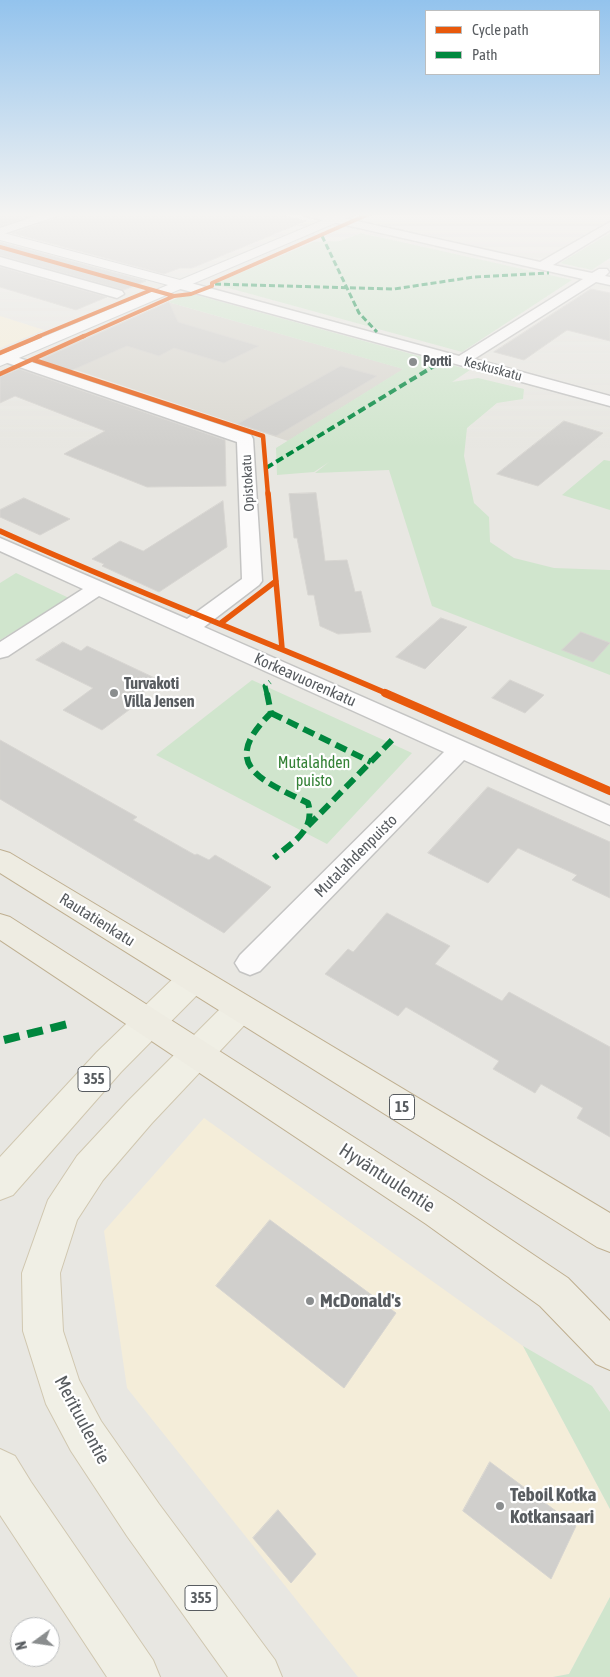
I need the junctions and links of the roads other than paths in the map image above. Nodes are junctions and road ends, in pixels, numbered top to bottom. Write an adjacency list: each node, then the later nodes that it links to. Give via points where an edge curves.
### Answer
1 (107, 291): 5 (street)
2 (167, 291): 6 (main road)
3 (205, 291): 7 (street, Keskuskatu)
4 (573, 291): 7 (street)
5 (117, 294)
6 (4, 360): 13 (street, Opistokatu, via 246,439 252,581)
7 (461, 361): 8 (street, Keskuskatu)
8 (610, 401)
9 (0, 544): 10 (street, Korkeavuorenkatu)
10 (22, 554): 11 (street); 12 (street, Korkeavuorenkatu)
11 (0, 567)
12 (98, 588): 13 (street, Korkeavuorenkatu); 14 (street)
13 (189, 628): 15 (street, Korkeavuorenkatu)
14 (0, 651)
15 (461, 749): 16 (street, Korkeavuorenkatu); 19 (street, Mutalahdenpuisto)
16 (610, 816)
17 (0, 860): 20 (highway, Rautatienkatu / 15)
18 (0, 925): 22 (highway)
19 (250, 963)
20 (194, 979): 21 (highway, 15); 22 (main road, 355)
21 (241, 1008): 23 (main road, Merituulentie / 355); 25 (highway, 15)
22 (150, 1023): 23 (highway, Hyväntuulentie); 24 (main road, 355, via 109,1062)
23 (196, 1053): 26 (highway, Hyväntuulentie, via 439,1212 554,1292); 29 (main road, Merituulentie / 355, via 90,1168 61,1212 41,1273 43,1331 61,1389 86,1436)
24 (0, 1183)
25 (610, 1234)
26 (610, 1350)
27 (0, 1471): 28 (main road, via 14,1498)
28 (136, 1677)
29 (258, 1677)

